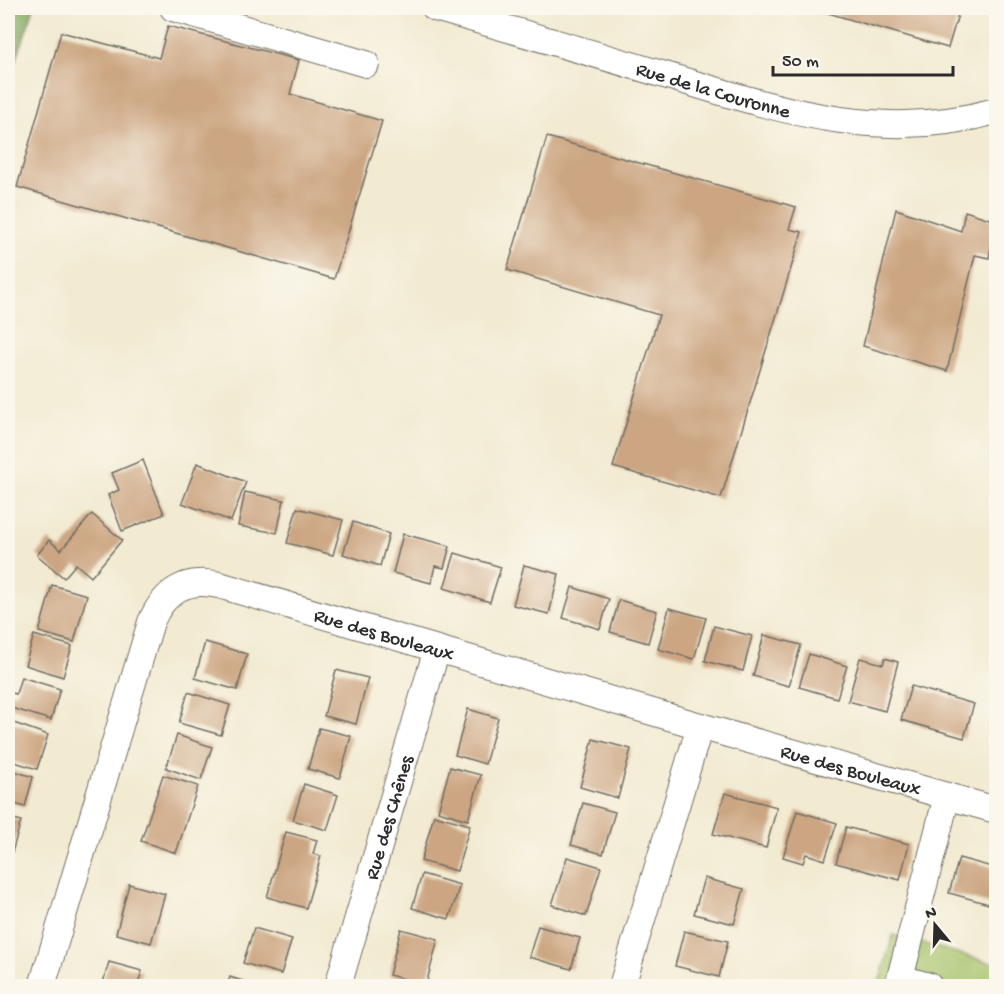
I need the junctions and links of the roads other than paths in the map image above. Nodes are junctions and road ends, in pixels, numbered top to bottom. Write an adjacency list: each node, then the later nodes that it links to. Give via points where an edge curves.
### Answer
1 (173, 8): 3 (street)
2 (435, 8): 5 (street, Rue de la Couronne, via 763,104 839,121 900,125 961,120)
3 (246, 17): 4 (street)
4 (366, 64)
5 (996, 111)
6 (437, 649): 7 (street, Rue des Bouleaux); 10 (street, Rue des Bouleaux, via 206,582 184,585 173,592 156,610 146,636); 11 (street, Rue des Chênes)
7 (700, 726): 8 (street, Rue des Bouleaux); 12 (street)
8 (947, 796): 9 (street, Rue des Bouleaux); 13 (street, via 900,978)
9 (996, 810)
10 (42, 987)
11 (338, 987)
12 (622, 987)
13 (929, 987)

